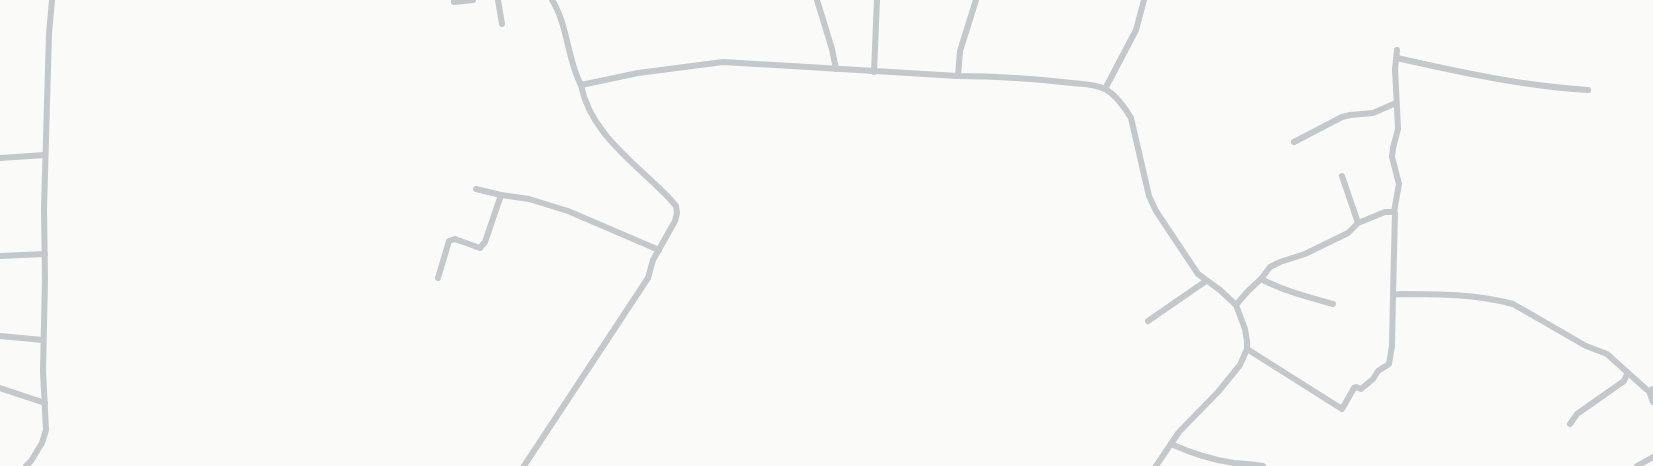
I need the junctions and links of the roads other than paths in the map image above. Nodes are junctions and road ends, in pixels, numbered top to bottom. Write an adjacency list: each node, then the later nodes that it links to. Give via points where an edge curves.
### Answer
1 (52, 0): 21 (street)
2 (473, 0): 9 (street)
3 (498, 0): 10 (street)
4 (554, 0): 16 (street)
5 (818, 0): 13 (street)
6 (878, 0): 14 (street)
7 (976, 0): 15 (street, via 960,51)
8 (1144, 0): 17 (street, via 1136,30)
9 (454, 2)
10 (502, 24)
11 (1398, 50): 12 (street)
12 (1397, 58): 18 (street, via 1466,74); 19 (street)
13 (836, 69): 14 (street); 16 (street, via 723,62 638,73)
14 (874, 72): 15 (street)
15 (958, 76): 17 (street, via 993,76)
16 (580, 85): 28 (street, via 587,107 606,136 676,206 675,221)
17 (1105, 89): 33 (street, via 1125,107 1131,118 1149,196 1156,211 1190,265)
18 (1588, 90)
19 (1396, 103): 20 (street, via 1373,113 1342,117); 26 (street, via 1398,129 1392,157 1399,184)
20 (1294, 142)
21 (45, 155): 22 (street); 29 (street)
22 (0, 158)
23 (1342, 176): 27 (street)
24 (476, 189): 25 (street)
25 (501, 195): 28 (street, via 528,199 568,211); 31 (street, via 485,242 480,248 454,239 449,241)
26 (1394, 212): 27 (street, via 1385,212); 34 (street)
27 (1358, 223): 32 (street, via 1348,233 1305,254 1270,267)
28 (659, 250): 50 (street, via 648,278)
29 (45, 254): 30 (street); 39 (street)
30 (0, 256)
31 (438, 278)
32 (1261, 279): 35 (street, via 1301,296); 36 (street)
33 (1206, 280): 36 (street); 37 (street)
34 (1393, 295): 40 (street, via 1389,364 1378,371 1361,390 1354,388 1342,410); 41 (street, via 1453,295 1513,304 1586,346 1607,354)
35 (1333, 304)
36 (1236, 305): 40 (street, via 1245,328)
37 (1148, 321)
38 (0, 336): 39 (street)
39 (43, 340): 45 (street)
40 (1247, 349): 47 (street, via 1240,365)
41 (1627, 374): 43 (street); 46 (street, via 1624,380 1577,414)
42 (0, 388): 45 (street)
43 (1651, 390): 44 (street)
44 (1653, 402)
45 (45, 403): 49 (street, via 46,430 42,444)
46 (1570, 424)
47 (1171, 444): 51 (street); 52 (street, via 1233,463)
48 (1653, 457): 53 (street)
49 (26, 466)
50 (524, 466)
51 (1156, 466)
52 (1263, 466)
53 (1636, 466)

